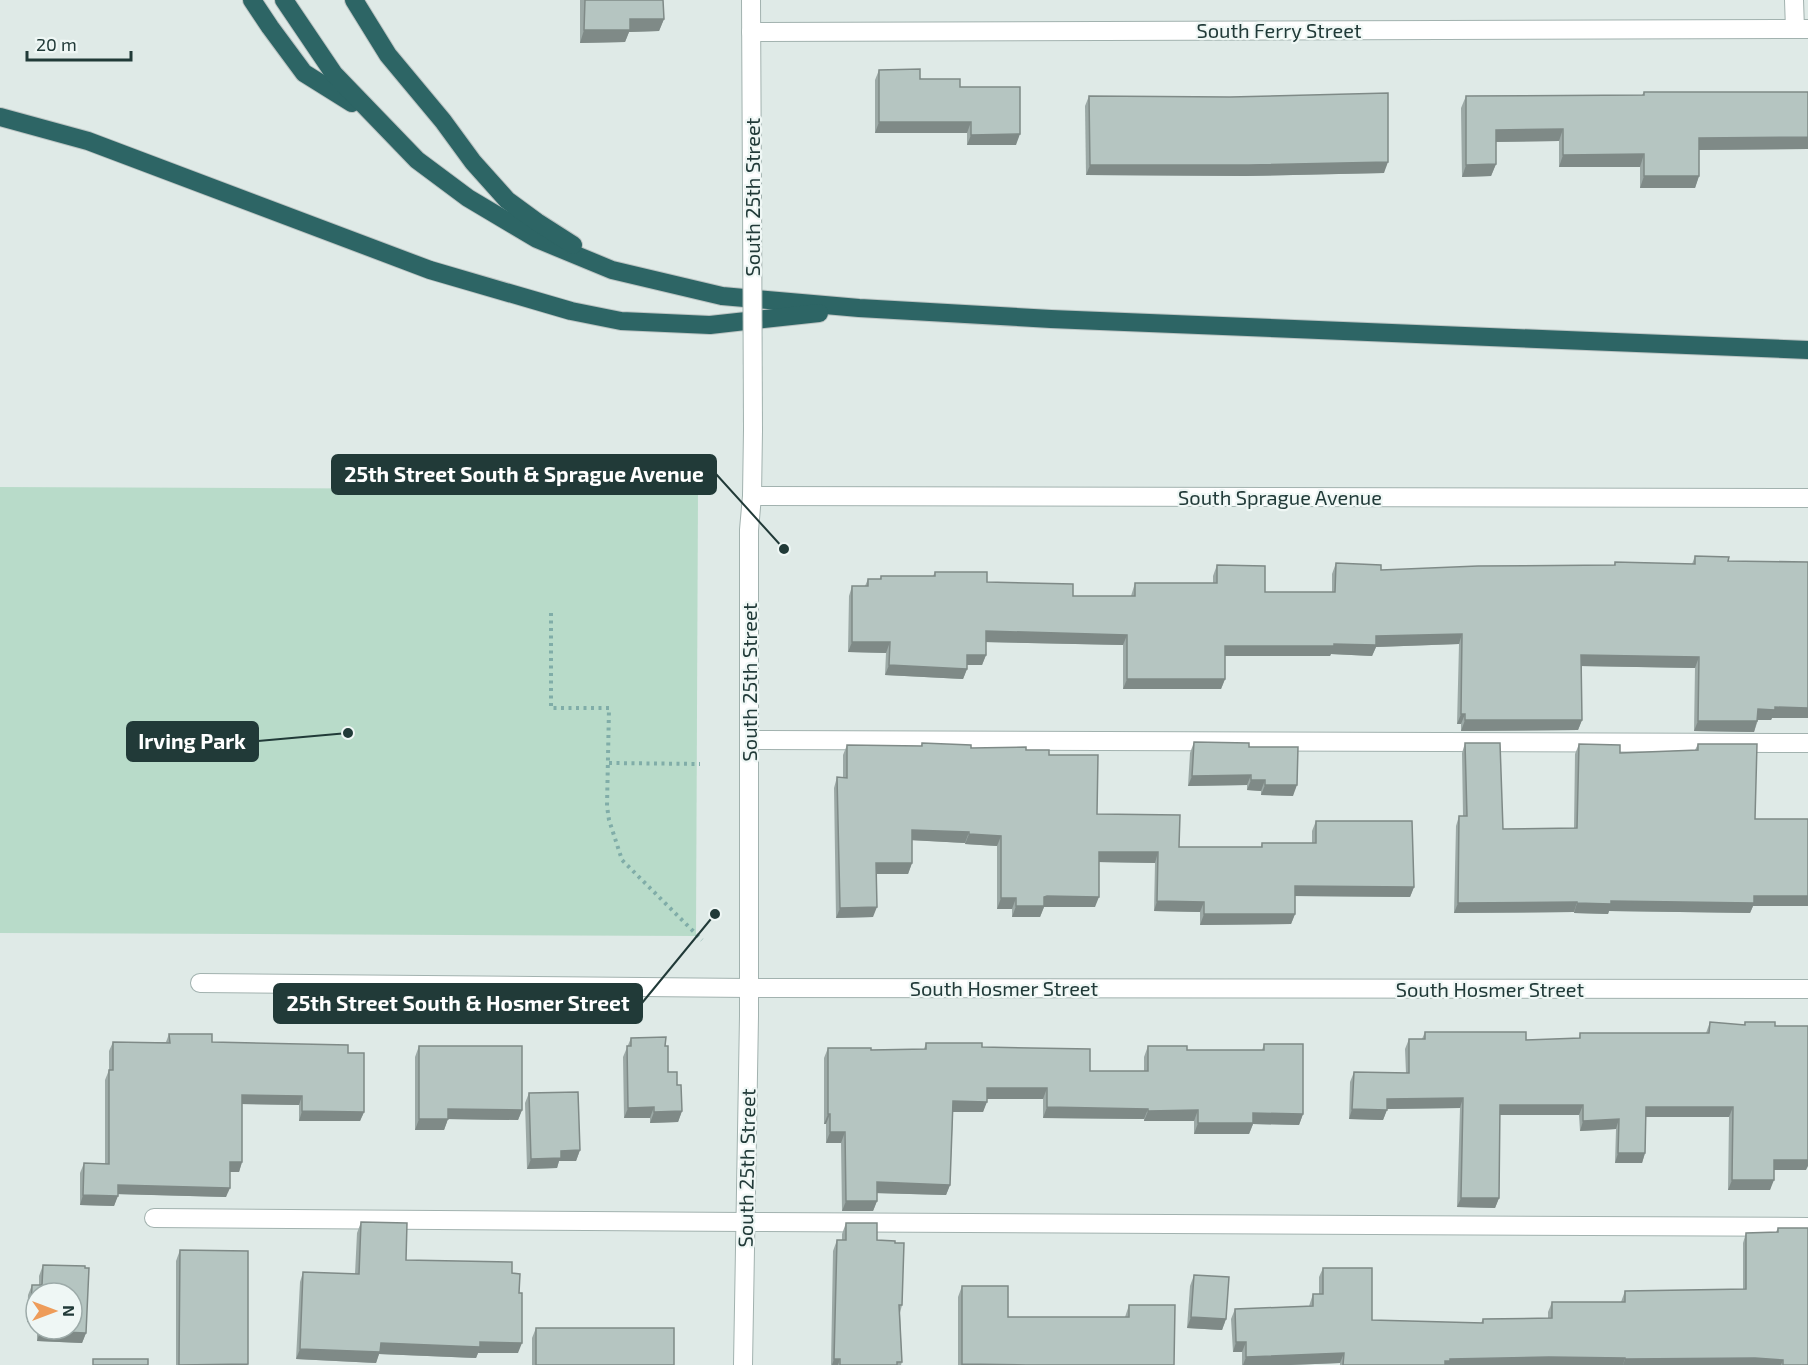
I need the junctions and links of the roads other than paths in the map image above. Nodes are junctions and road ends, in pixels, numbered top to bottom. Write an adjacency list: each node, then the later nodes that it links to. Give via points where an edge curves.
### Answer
1 (252, 0): 9 (highway, via 304,73)
2 (284, 0): 9 (highway, via 334,74)
3 (354, 0): 10 (highway, via 388,55 507,200)
4 (751, 0): 7 (street, South 25th Street)
5 (1794, 0): 6 (street)
6 (1802, 29): 7 (street, South Ferry Street)
7 (751, 32): 13 (street, South 25th Street, bridge)
8 (0, 117): 11 (highway, via 88,141 430,270 571,311 621,321 710,325)
9 (374, 117): 10 (highway, via 417,160 468,198 537,239)
10 (612, 270): 11 (highway, via 722,296)
11 (859, 308): 12 (highway)
12 (1808, 350)
13 (752, 496): 14 (street, South Sprague Avenue); 15 (street, South 25th Street)
14 (1808, 498)
15 (749, 740): 16 (street); 18 (street, South 25th Street)
16 (1808, 743)
17 (200, 983): 18 (street, South Hosmer Street)
18 (749, 988): 19 (street, South Hosmer Street); 21 (street, South 25th Street)
19 (1808, 989)
20 (154, 1218): 21 (street)
21 (745, 1222): 22 (street); 23 (street, South 25th Street)
22 (1808, 1227)
23 (743, 1365)

